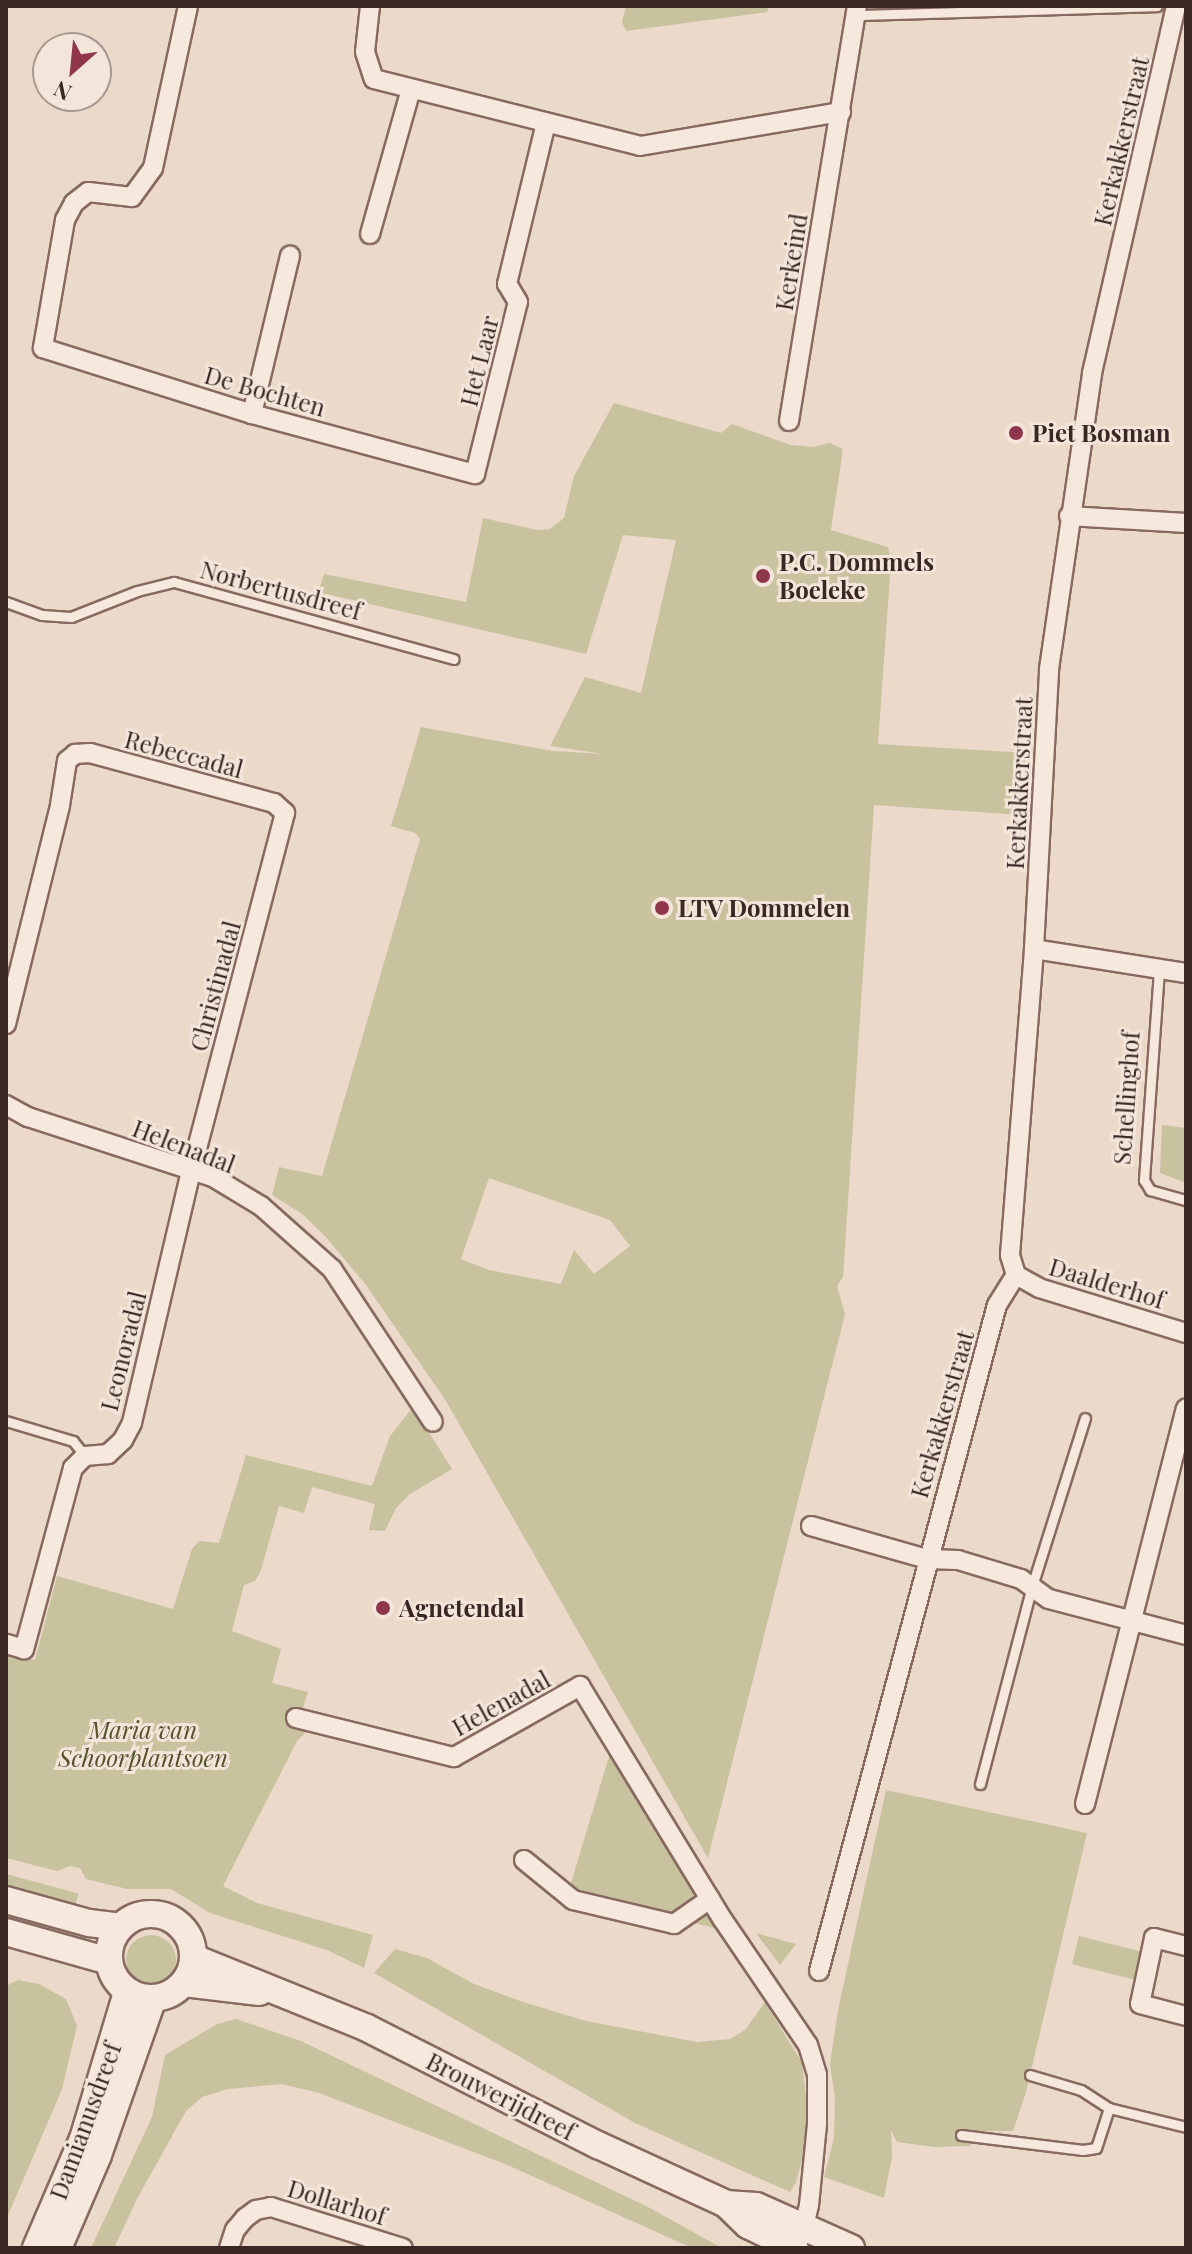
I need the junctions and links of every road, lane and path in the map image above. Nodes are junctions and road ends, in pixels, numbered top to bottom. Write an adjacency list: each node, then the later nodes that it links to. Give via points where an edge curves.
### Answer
1 (188, 6): 11 (street, De Bochten, via 153,168 132,197 88,192 74,203 65,220 43,348)
2 (370, 6): 6 (street, via 368,70 374,79)
3 (1157, 6): 5 (lane)
4 (1176, 6): 14 (street, Kerkakkerstraat, via 1092,373)
5 (857, 11): 7 (street, Kerkeind)
6 (411, 89): 8 (street); 9 (street)
7 (841, 112): 8 (street, via 640,146); 12 (street, Kerkeind)
8 (546, 123): 13 (street, Het Laar, via 507,284 518,302)
9 (370, 234)
10 (290, 256): 11 (street)
11 (252, 414): 13 (street, De Bochten)
12 (789, 421)
13 (475, 474)
14 (1069, 516): 15 (street); 19 (street, Kerkakkerstraat, via 1049,669)
15 (1186, 523)
16 (6, 602): 17 (lane, Norbertusdreef, via 42,615 71,617 174,582)
17 (454, 659)
18 (285, 813): 22 (street, Rebeccadal, via 274,803 90,753 75,754 67,761); 24 (street, Christinadal)
19 (1034, 949): 20 (street); 26 (street, Kerkakkerstraat, via 1010,1255)
20 (1159, 970): 21 (street); 25 (lane, Schellinghof, via 1144,1180 1150,1190)
21 (1186, 973)
22 (6, 1024)
23 (6, 1105): 24 (street, Helenadal)
24 (191, 1171): 31 (street, Helenadal, via 213,1177 261,1206 332,1269); 32 (street, Leonoradal, via 132,1423 108,1454)
25 (1186, 1200)
26 (1016, 1275): 27 (street, Daalderhof, via 1039,1288); 34 (street, Kerkakkerstraat, via 997,1305)
27 (1186, 1333)
28 (1186, 1409): 36 (street)
29 (1085, 1418): 35 (lane)
30 (6, 1421): 32 (lane, via 73,1441)
31 (433, 1422)
32 (85, 1456): 38 (street, via 73,1468)
33 (811, 1526): 34 (street)
34 (927, 1559): 35 (street, via 958,1560); 50 (street, Kerkakkerstraat)
35 (1032, 1586): 36 (street, via 1049,1599); 40 (lane)
36 (1133, 1620): 37 (street); 41 (street)
37 (1186, 1635)
38 (15, 1647)
39 (296, 1718): 43 (street, Helenadal, via 454,1757 580,1686)
40 (980, 1784)
41 (1085, 1804)
42 (524, 1860): 43 (street, via 573,1900 674,1924)
43 (710, 1899): 60 (street, Helenadal, via 808,2045 817,2075 817,2124)
44 (6, 1900): 45 (street)
45 (120, 1927): 48 (street, via 142,1915 167,1917 187,1933); 49 (street, via 109,1948)
46 (6, 1932): 49 (street)
47 (1186, 1946): 55 (street, via 1154,1938 1140,2004)
48 (194, 1958): 51 (street); 53 (street, Brouwerijdreef)
49 (109, 1961): 52 (street)
50 (819, 1971)
51 (184, 1983): 53 (street, Brouwerijdreef); 54 (street, via 165,1997)
52 (127, 1992): 54 (street); 61 (street, Damianusdreef, via 83,2139)
53 (274, 1992): 60 (street, Brouwerijdreef, via 367,2028 726,2204 756,2206)
54 (153, 1998): 62 (street, Damianusdreef, via 98,2155)
55 (1186, 2016)
56 (1030, 2075): 57 (lane, via 1081,2090)
57 (1109, 2108): 58 (lane); 59 (lane, via 1096,2148)
58 (1186, 2127)
59 (961, 2135)
60 (800, 2241): 65 (street, Brouwerijdreef)
61 (36, 2248)
62 (58, 2248)
63 (229, 2248): 64 (street, Dollarhof, via 245,2218 271,2207)
64 (403, 2248)
65 (851, 2248)

